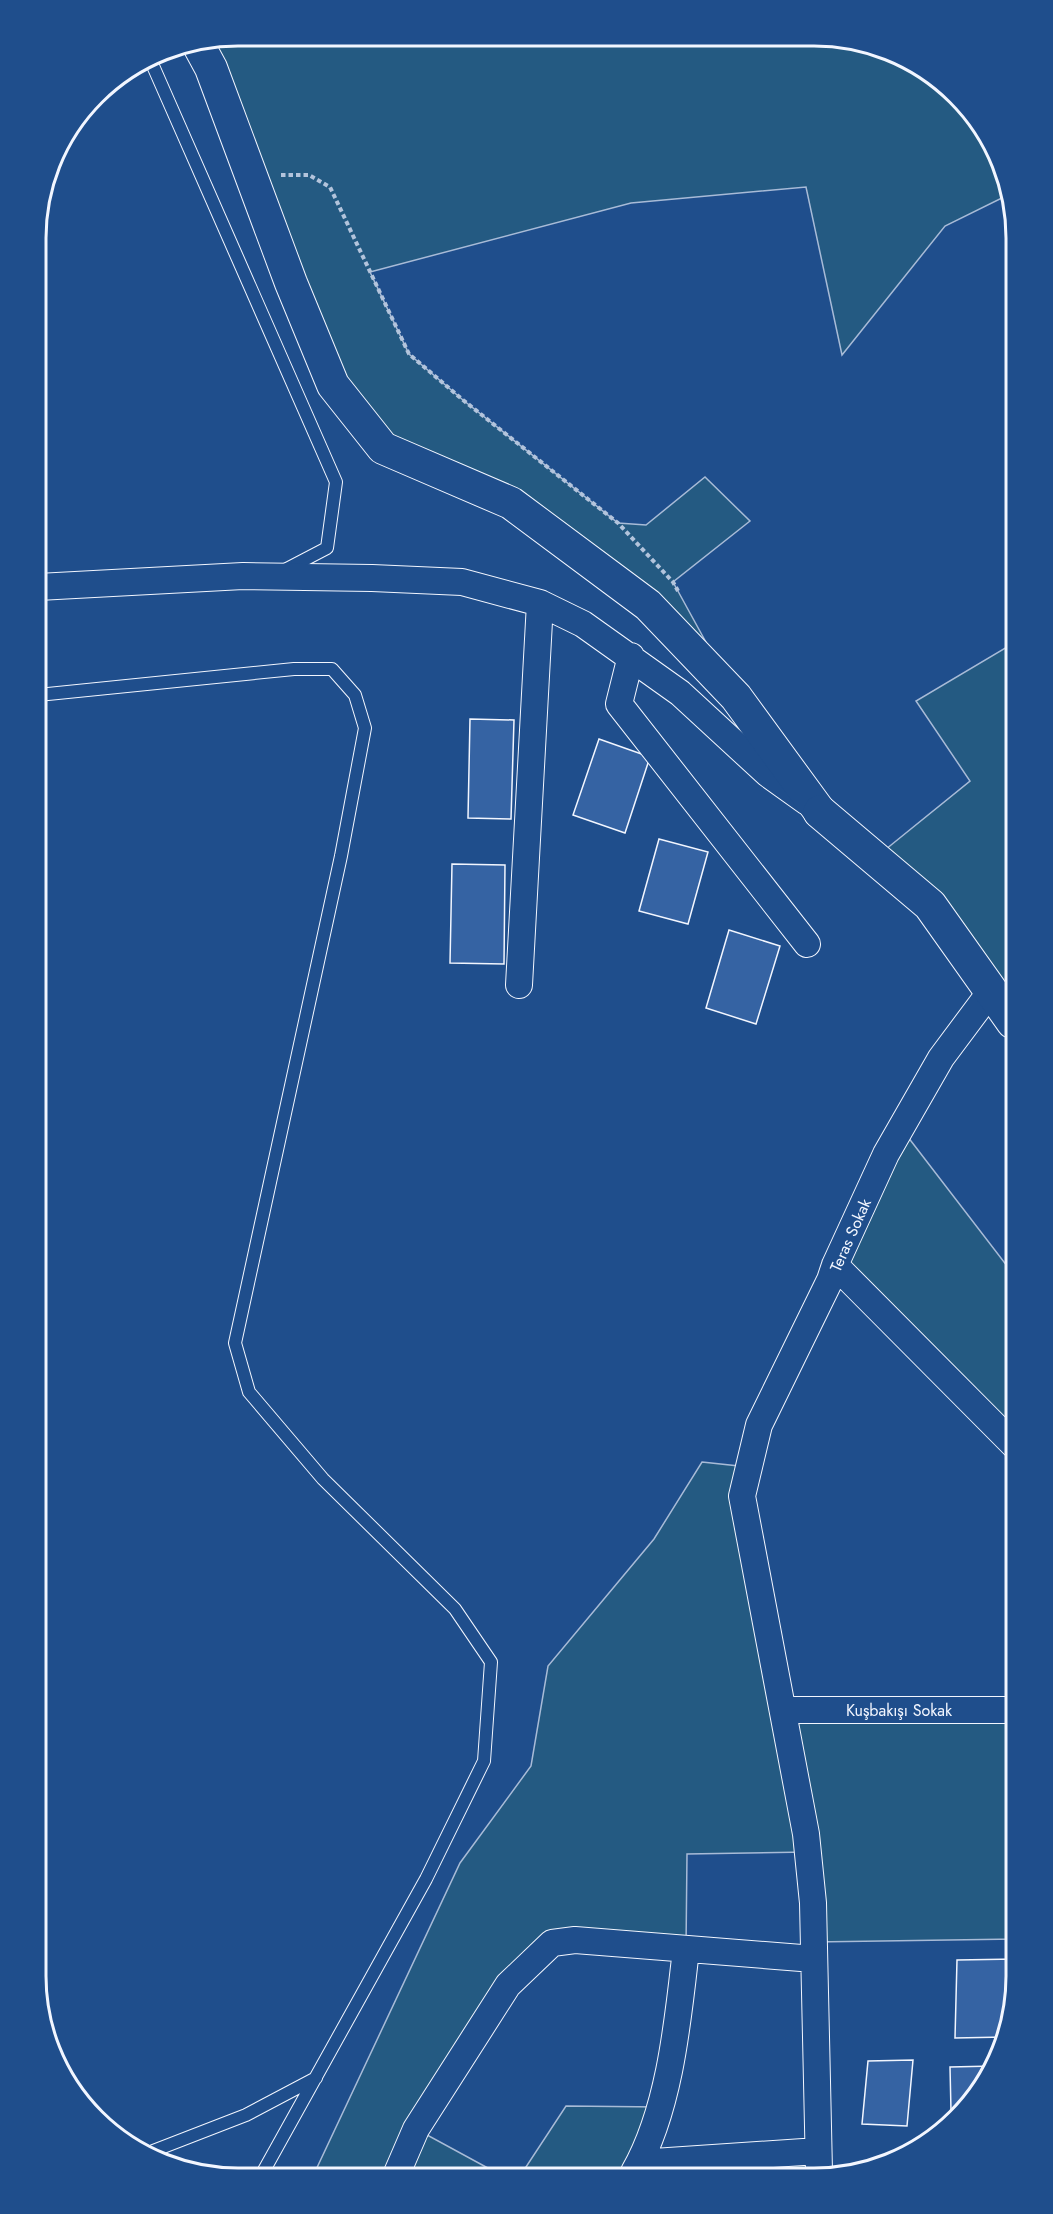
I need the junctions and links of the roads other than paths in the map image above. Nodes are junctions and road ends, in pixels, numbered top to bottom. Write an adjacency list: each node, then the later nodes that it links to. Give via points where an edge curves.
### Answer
1 (201, 50): 8 (street, via 333,385 383,448 511,503 648,605 736,697)
2 (154, 66): 3 (lane, via 336,482 327,548)
3 (272, 576): 4 (street); 5 (street, via 462,582)
4 (47, 587)
5 (540, 603): 6 (street, via 583,624); 10 (street)
6 (631, 656): 8 (street, via 680,693 768,774); 9 (street, via 619,704)
7 (47, 694): 19 (lane, via 294,669 332,669 355,695 365,728 235,1343 249,1392 323,1479 455,1609 491,1662 484,1761 426,1879)
8 (820, 812): 11 (main road, via 930,905)
9 (807, 944)
10 (519, 985)
11 (991, 991): 12 (main road); 13 (street, Teras Sokak, via 941,1058 886,1154)
12 (1006, 1012)
13 (835, 1265): 14 (street); 15 (street, Teras Sokak, via 759,1425 742,1496)
14 (1006, 1437)
15 (783, 1710): 16 (street, Kuşbakışı Sokak); 18 (street, via 806,1834)
16 (1006, 1710)
17 (686, 1949): 18 (street); 22 (street, via 675,2038 660,2107); 24 (street, via 575,1940 552,1944 508,1985 416,2128)
18 (814, 1959): 21 (street)
19 (316, 2078): 20 (lane, via 246,2115); 23 (lane)
20 (157, 2149)
21 (819, 2161): 22 (street)
22 (636, 2167)
23 (265, 2168)
24 (399, 2168)

